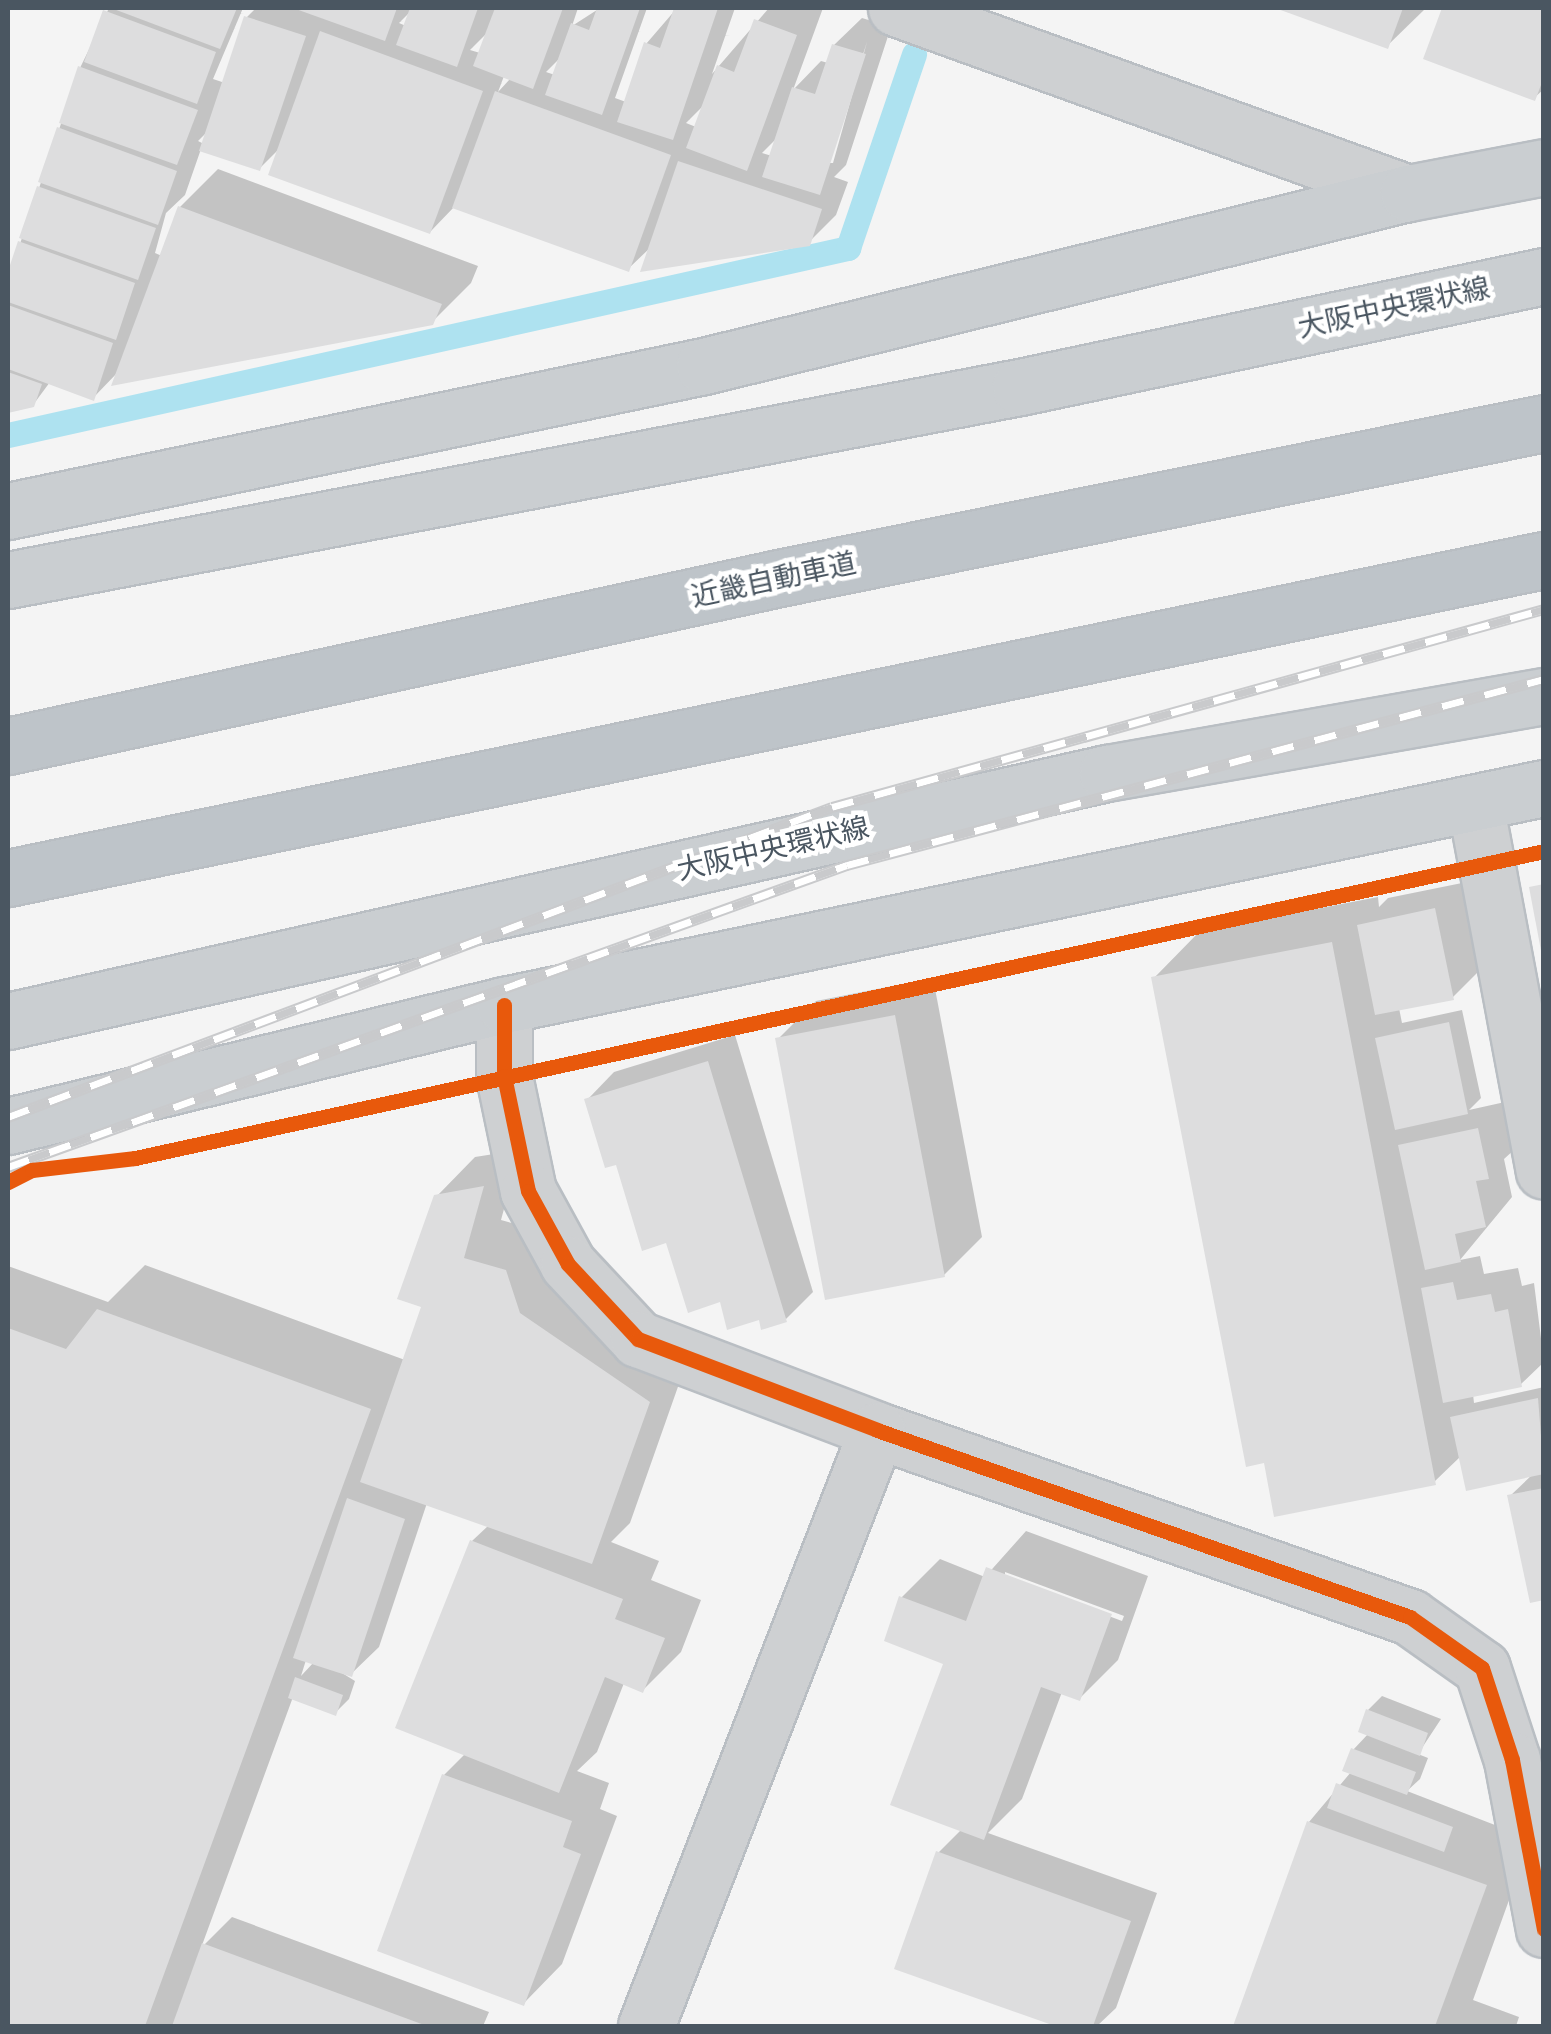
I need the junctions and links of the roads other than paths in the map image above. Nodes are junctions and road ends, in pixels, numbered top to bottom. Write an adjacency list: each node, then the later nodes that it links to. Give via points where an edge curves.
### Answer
1 (896, 8): 3 (street)
2 (1544, 166): 3 (main road)
3 (1408, 193): 6 (main road, via 704,366)
4 (1544, 276): 8 (main road, 大阪中央環状線, via 1020,387)
5 (1544, 423): 10 (highway, 近畿自動車道, via 760,582)
6 (8, 511)
7 (1544, 560): 13 (highway)
8 (8, 580)
9 (1544, 696): 15 (main road, 大阪中央環状線, via 1108,773)
10 (8, 746)
11 (1544, 788): 12 (main road)
12 (1475, 802): 14 (main road); 17 (street)
13 (8, 878)
14 (504, 1005): 16 (main road); 18 (street, via 504,1076 528,1191 568,1264 638,1338)
15 (8, 1021)
16 (8, 1126)
17 (1544, 1171)
18 (877, 1430): 19 (street, via 1410,1618 1482,1668 1512,1760); 20 (street)
19 (1544, 1929)
20 (646, 2026)

